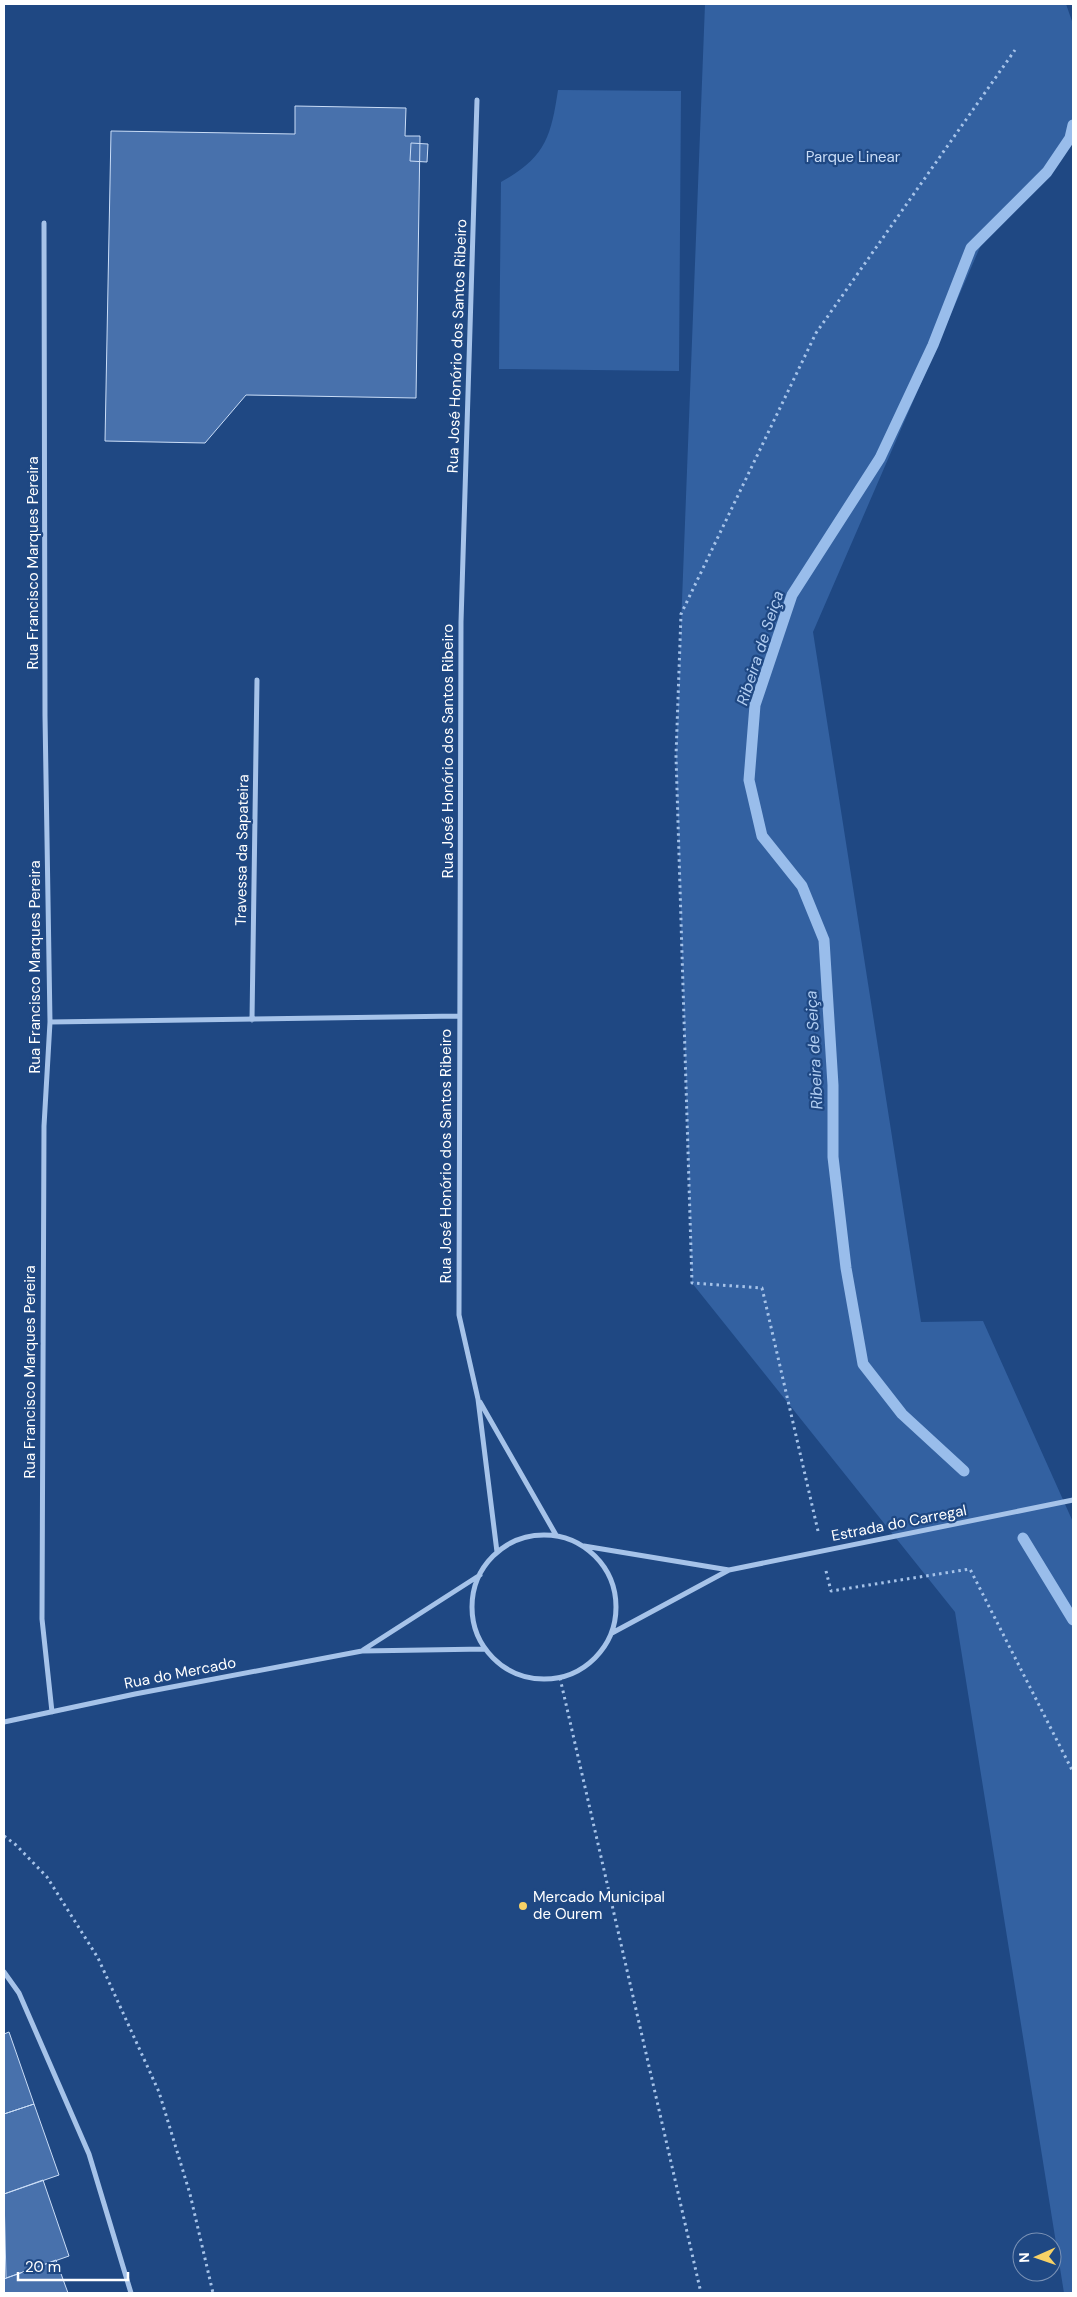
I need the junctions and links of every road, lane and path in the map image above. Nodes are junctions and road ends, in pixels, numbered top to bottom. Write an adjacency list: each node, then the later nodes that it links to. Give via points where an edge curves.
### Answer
1 (1014, 50): 12 (path, via 816,333 681,614 676,756 692,1283 762,1288)
2 (477, 100): 5 (street, Rua José Honório dos Santos Ribeiro, via 461,622)
3 (44, 223): 7 (street, Rua Francisco Marques Pereira, via 45,716)
4 (257, 680): 6 (street, Travessa da Sapateira)
5 (459, 1016): 6 (street); 8 (street, Rua José Honório dos Santos Ribeiro, via 459,1314)
6 (252, 1020): 7 (street)
7 (50, 1022): 20 (street, Rua Francisco Marques Pereira, via 44,1126 42,1619)
8 (478, 1399): 10 (street, Rua José Honório dos Santos Ribeiro); 13 (street, Rua José Honório dos Santos Ribeiro)
9 (1073, 1500): 12 (street, Estrada do Carregal)
10 (556, 1535): 11 (street, Rua do Mercado); 13 (street, Rua do Mercado, via 524,1537)
11 (583, 1546): 14 (street, Estrada do Carregal); 16 (street, Rua do Mercado, via 599,1560 612,1583 616,1618)
12 (822, 1551): 14 (street, Estrada do Carregal); 22 (path, via 831,1590 970,1569)
13 (497, 1552): 15 (street, Rua do Mercado)
14 (729, 1570): 16 (street, Estrada do Carregal)
15 (480, 1575): 17 (street, Rua do Mercado, via 472,1608 474,1623); 18 (street, Rua do Mercado)
16 (612, 1633): 19 (street, Rua do Mercado, via 601,1652 584,1668)
17 (485, 1649): 18 (street, Rua do Mercado); 19 (street, Rua do Mercado, via 506,1669 528,1678)
18 (362, 1651): 20 (street, Rua do Mercado)
19 (560, 1678): 27 (path)
20 (52, 1712): 21 (street, Rua do Mercado)
21 (4, 1722)
22 (1073, 1772)
23 (4, 1836): 26 (path, via 47,1877 98,1958 159,2092 190,2194)
24 (4, 1972): 25 (street, via 19,1993 89,2154)
25 (131, 2293)
26 (213, 2293)
27 (701, 2293)

